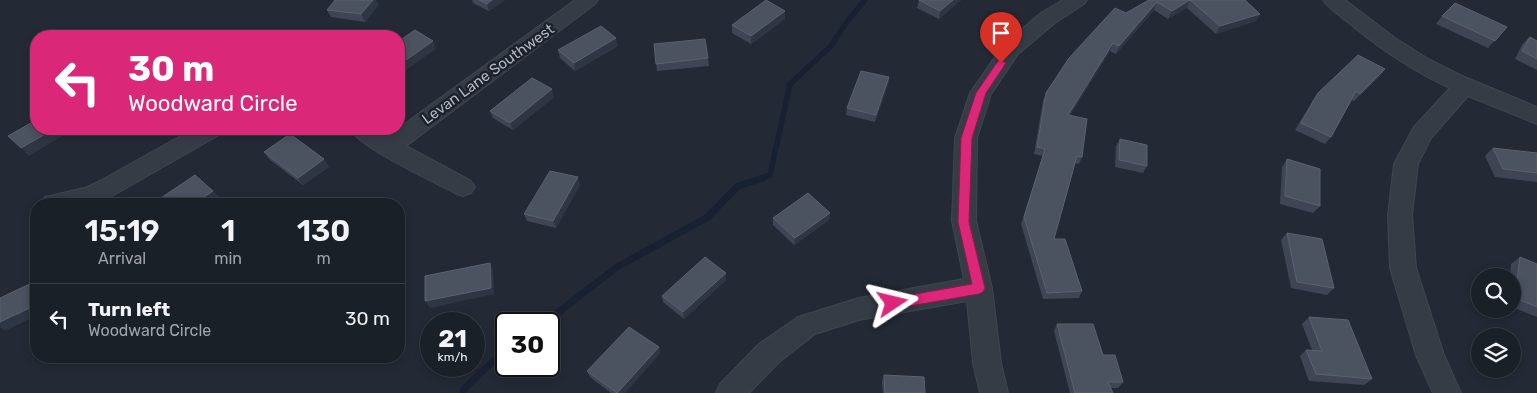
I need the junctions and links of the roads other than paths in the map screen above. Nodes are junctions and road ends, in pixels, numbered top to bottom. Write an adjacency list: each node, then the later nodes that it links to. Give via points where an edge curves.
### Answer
1 (588, 0): 8 (street, Levan Lane Southwest)
2 (1077, 0): 11 (street, via 1048,18 1011,49 981,93 966,138 964,222)
3 (1333, 0): 4 (street, via 1370,31 1408,56)
4 (1465, 85): 5 (street); 14 (street, via 1422,133 1406,164 1400,214 1403,268 1430,355)
5 (1537, 116)
6 (201, 135): 10 (street)
7 (370, 135): 8 (street)
8 (389, 147): 9 (street)
9 (462, 187)
10 (85, 198)
11 (979, 288): 12 (street, via 859,309 807,325 769,353); 13 (street, via 987,363)
12 (730, 393)
13 (994, 393)
14 (1447, 393)

